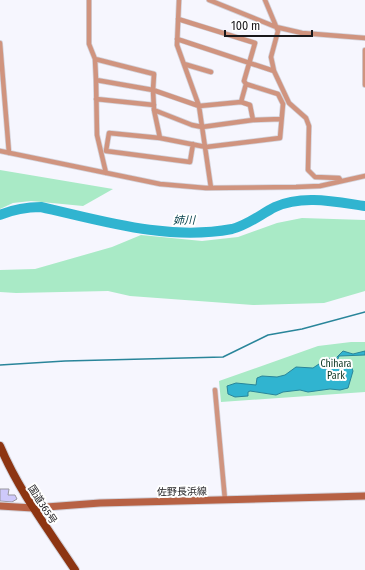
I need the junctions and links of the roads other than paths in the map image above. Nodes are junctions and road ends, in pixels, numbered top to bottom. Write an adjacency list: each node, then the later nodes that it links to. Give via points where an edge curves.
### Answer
1 (89, 0): 11 (street, via 89,44)
2 (179, 0): 5 (street)
3 (209, 0): 6 (street)
4 (265, 0): 6 (street)
5 (178, 19): 8 (street); 12 (street, via 255,43)
6 (276, 27): 7 (street, via 302,33); 14 (street, via 278,31 271,57)
7 (365, 38)
8 (177, 39): 12 (street); 13 (street)
9 (0, 43): 31 (street)
10 (365, 50): 18 (street)
11 (95, 59): 16 (street); 19 (street, via 154,74)
12 (250, 63): 14 (street); 17 (street, via 244,81)
13 (184, 64): 15 (street); 22 (street)
14 (274, 71): 34 (street, via 289,103 306,118 309,126 308,170 315,178 339,178)
15 (211, 72)
16 (96, 80): 19 (street); 20 (street)
17 (246, 84): 21 (street); 24 (street, via 278,94 283,104)
18 (365, 85)
19 (153, 90): 22 (street); 23 (street)
20 (96, 98): 23 (street); 32 (street, via 96,135)
21 (242, 102): 22 (street); 25 (street, via 250,105)
22 (199, 106): 26 (street)
23 (154, 108): 26 (street); 27 (street)
24 (281, 119): 25 (street); 29 (street, via 280,138)
25 (253, 120): 26 (street)
26 (202, 127): 29 (street)
27 (160, 138): 28 (street); 28 (street, via 109,133 106,151 190,162)
28 (193, 144): 29 (street)
29 (206, 147): 35 (street)
30 (0, 151): 31 (street)
31 (8, 153): 32 (street)
32 (106, 173): 35 (street, via 160,184)
33 (365, 176): 34 (street)
34 (341, 181): 35 (street, via 320,186)
35 (212, 188)
36 (215, 390): 39 (street)
37 (0, 446): 41 (highway, 国道365号)
38 (365, 496): 39 (main road, 佐野長浜線)
39 (225, 500): 41 (main road, 佐野長浜線, via 100,503)
40 (0, 506): 41 (main road, 佐野長浜線)
41 (33, 508): 42 (highway, 国道365号)
42 (75, 570)

